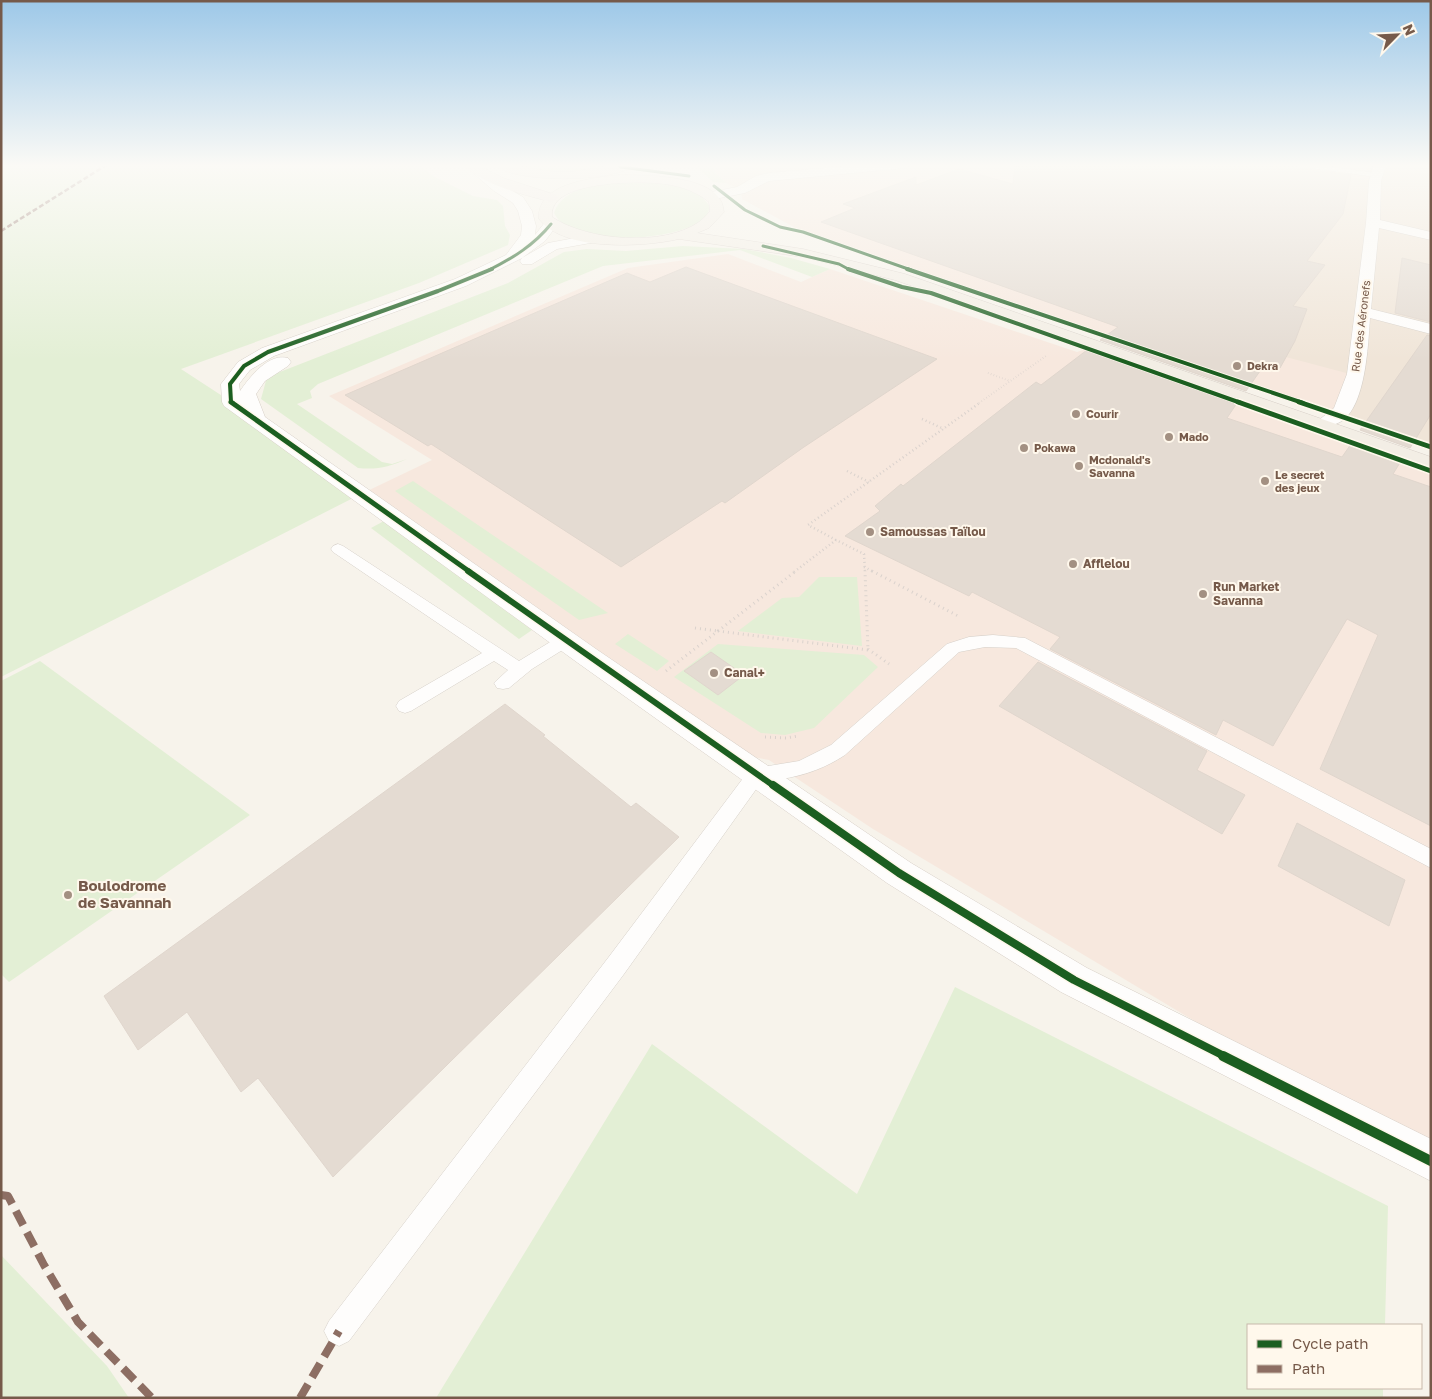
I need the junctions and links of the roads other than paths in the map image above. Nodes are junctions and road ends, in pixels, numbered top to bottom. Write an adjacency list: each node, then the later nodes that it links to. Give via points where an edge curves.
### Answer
1 (529, 229): 11 (street)
2 (548, 229): 11 (street)
3 (560, 229): 10 (main road)
4 (695, 229): 8 (main road)
5 (731, 229): 15 (main road, via 746,236 834,252 951,286)
6 (1373, 229): 12 (street, Rue des Aéronefs)
7 (1399, 229): 9 (street)
8 (679, 235): 10 (main road, via 627,241); 17 (main road, via 803,253 900,277)
9 (1431, 236)
10 (591, 239): 14 (street, via 553,246 486,284 283,361 259,377 248,394)
11 (510, 258): 14 (street, via 471,279 296,341 244,366 230,384 231,402)
12 (1362, 311): 13 (street); 15 (street, Rue des Aéronefs, via 1356,374 1342,411)
13 (1431, 330)
14 (256, 418): 19 (street)
15 (1330, 420): 16 (main road)
16 (1431, 458)
17 (1431, 464)
18 (338, 549): 20 (lane)
19 (566, 640): 21 (lane); 24 (street)
20 (494, 653): 21 (lane); 23 (lane)
21 (520, 670): 22 (lane)
22 (503, 683)
23 (405, 706)
24 (757, 774): 25 (lane, via 794,771 820,762 838,750 953,648 966,642 991,639 1019,642); 26 (street, via 899,873 1074,980); 27 (lane)
25 (1431, 859)
26 (1431, 1161)
27 (339, 1331)

